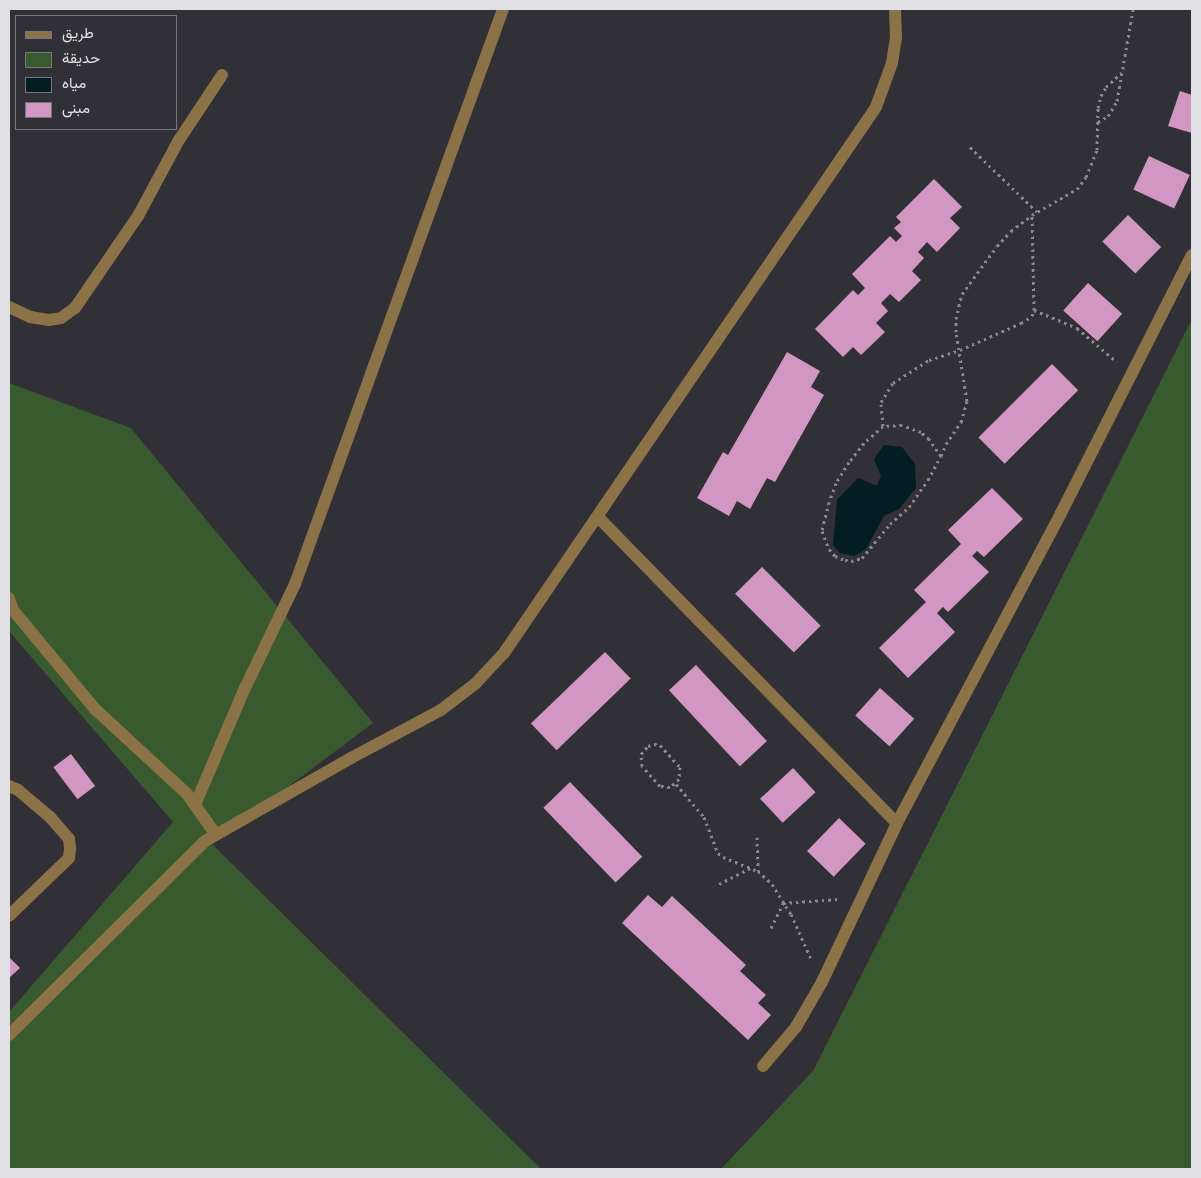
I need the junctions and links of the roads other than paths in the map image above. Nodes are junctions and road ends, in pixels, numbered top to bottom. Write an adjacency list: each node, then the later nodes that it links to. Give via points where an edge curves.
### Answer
1 (502, 9): 9 (street, via 295,584 245,688)
2 (895, 9): 6 (street, via 896,38 892,63 876,107)
3 (222, 75): 5 (street, via 179,140 138,216 75,308 61,318 49,320 30,317)
4 (1192, 255): 10 (street)
5 (9, 307)
6 (598, 518): 10 (street); 11 (street, via 504,653 476,683 441,710)
7 (9, 598): 9 (street, via 13,610 95,708)
8 (9, 786): 12 (street, via 50,817 69,839 70,849 69,858)
9 (195, 805): 11 (street)
10 (897, 824): 14 (street, via 822,982 796,1027)
11 (216, 835): 13 (street, via 186,859)
12 (9, 916)
13 (9, 1035)
14 (763, 1066)

